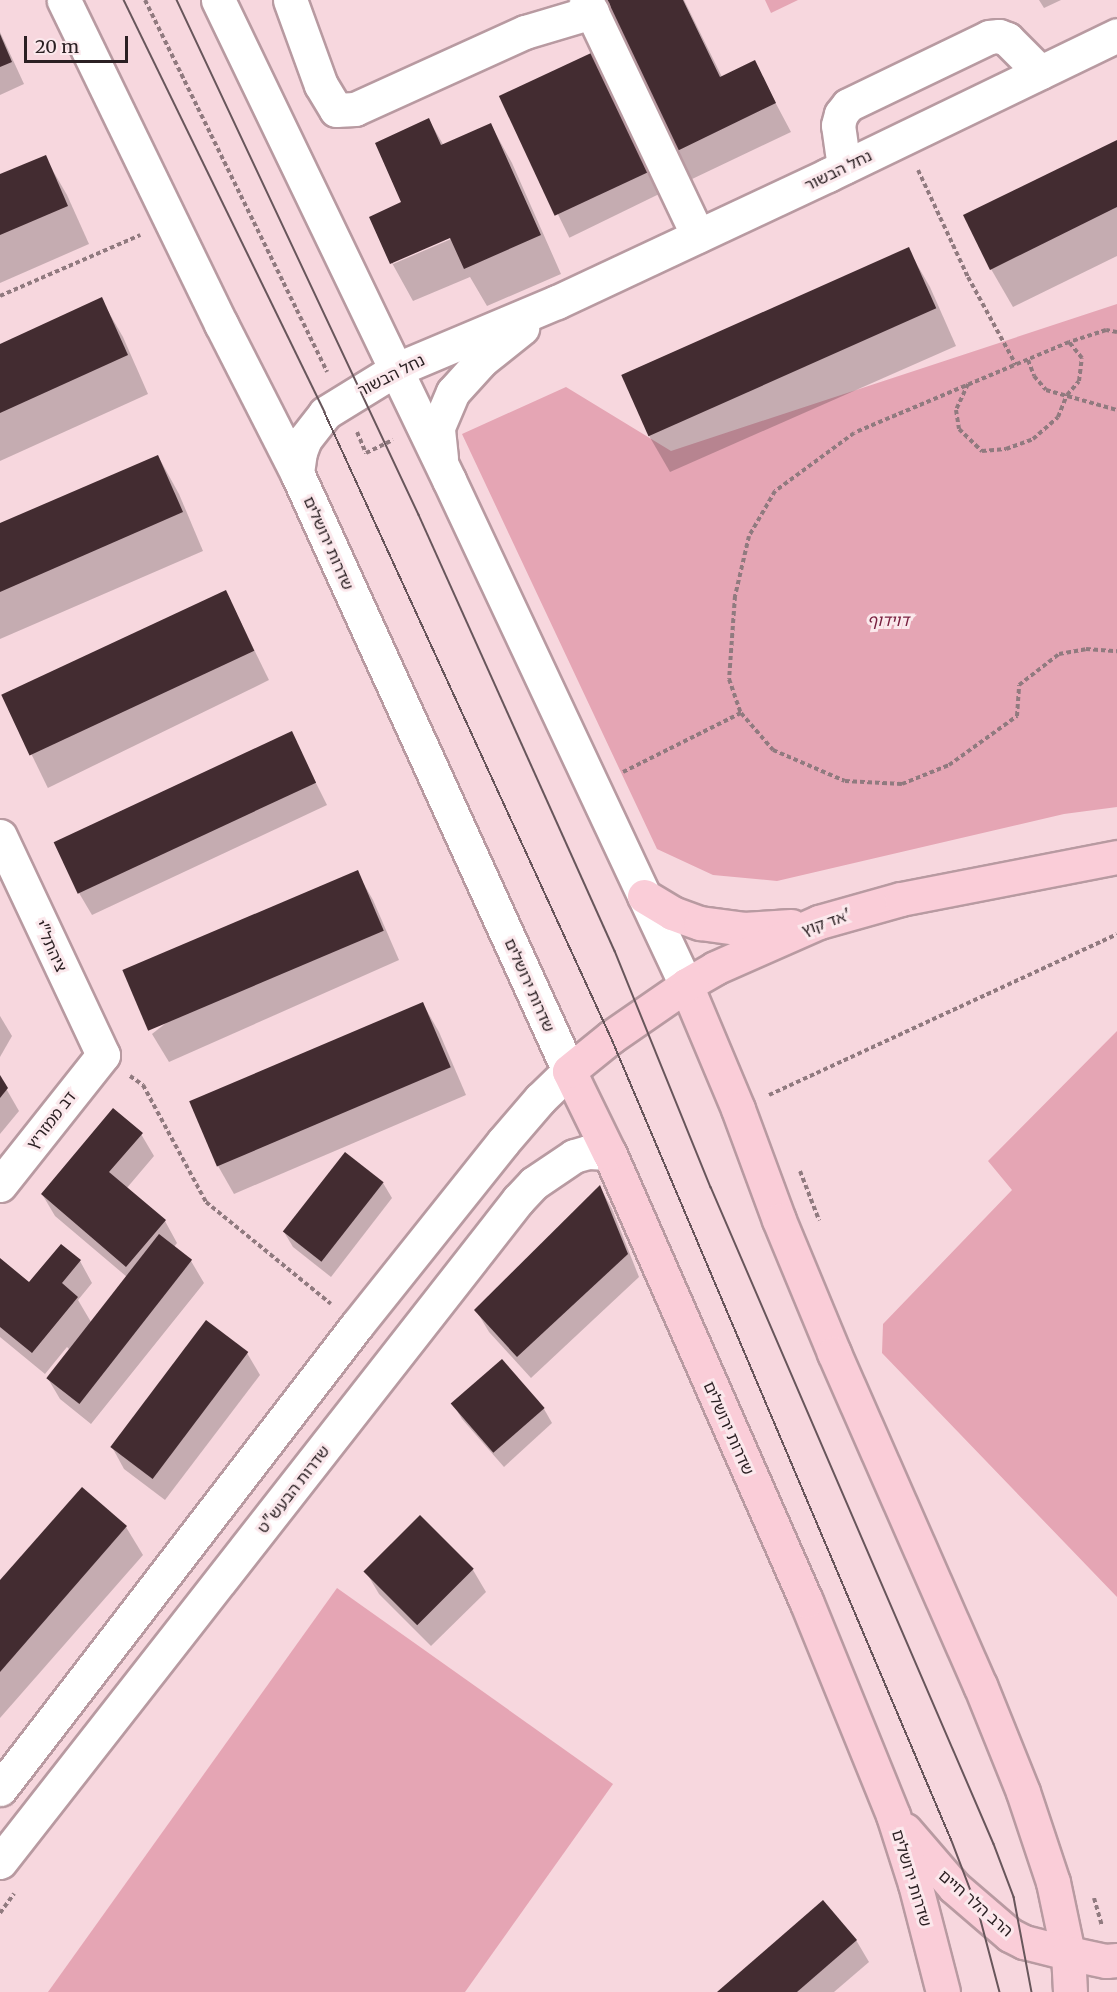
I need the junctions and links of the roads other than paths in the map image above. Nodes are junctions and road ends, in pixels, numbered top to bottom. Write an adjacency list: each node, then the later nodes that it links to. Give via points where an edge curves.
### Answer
1 (64, 0): 11 (street, שדרות ירושלים)
2 (218, 0): 10 (street)
3 (290, 0): 4 (street, via 321,85 336,110 355,109)
4 (589, 6): 8 (street)
5 (1117, 35): 6 (street, נחל הבשור)
6 (1040, 72): 7 (street, נחל הבשור); 7 (street, via 1007,39 989,37 858,100 848,105 838,125)
7 (844, 167): 8 (street, נחל הבשור)
8 (698, 236): 9 (street, נחל הבשור)
9 (557, 302): 10 (street, נחל הבשור); 12 (street, נחל הבשור, via 481,361 453,392 438,427 441,459)
10 (395, 370): 11 (street, נחל הבשור, via 325,413 305,439); 12 (street)
11 (297, 473): 19 (street, שדרות ירושלים)
12 (449, 480): 15 (street)
13 (0, 836): 18 (street, ציהתל"י)
14 (1117, 857): 16 (main road, אד קוץ', via 901,899)
15 (644, 896): 16 (main road, via 672,913 721,927 780,928); 17 (street)
16 (819, 922): 17 (main road, אד קוץ')
17 (686, 985): 19 (main road, אד קוץ'); 25 (main road, via 829,1342 1023,1792 1053,1882)
18 (103, 1055): 21 (street, דב ממזריץ)
19 (569, 1071): 20 (main road, שדרות ירושלים); 22 (street, via 503,1142 357,1325)
20 (609, 1153): 23 (main road, שדרות ירושלים, via 806,1601); 24 (street, שדרות הבעש"ט, via 574,1156 534,1183 518,1200)
21 (0, 1185)
22 (0, 1789)
23 (893, 1815): 25 (main road, הרב הלר חיים, via 935,1867 998,1927 1024,1942); 27 (main road, שדרות ירושלים)
24 (0, 1862)
25 (1068, 1953): 26 (main road, הרב הלר חיים); 28 (main road)
26 (1117, 1960)
27 (943, 1992)
28 (1070, 1992)

